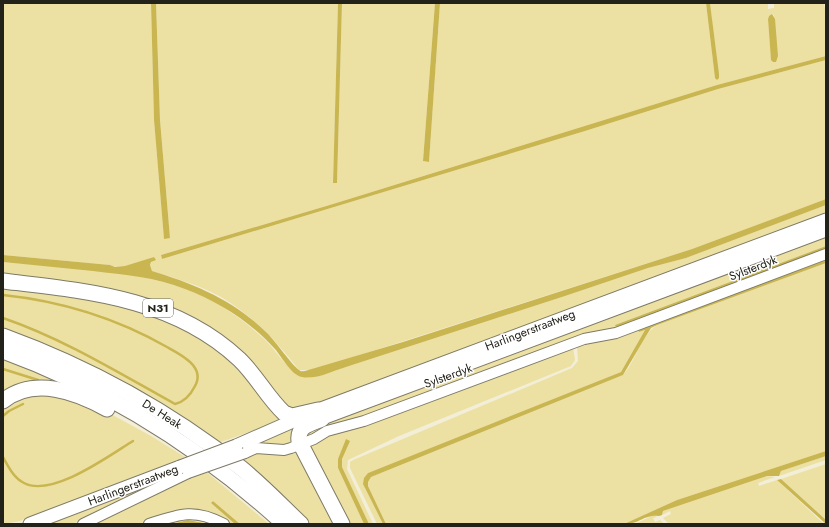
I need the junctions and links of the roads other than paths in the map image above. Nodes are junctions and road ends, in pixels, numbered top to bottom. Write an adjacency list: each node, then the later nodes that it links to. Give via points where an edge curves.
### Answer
1 (826, 220): 8 (main road, Harlingerstraatweg)
2 (826, 230): 8 (main road, Harlingerstraatweg)
3 (826, 254): 9 (street, Sylsterdyk, via 616,333 584,339 364,421 327,431)
4 (3, 281): 8 (highway, N31, via 103,295 157,308 213,337 239,359 284,413 292,416)
5 (3, 336): 18 (highway, De Heak, via 42,350 98,376 198,437 241,469)
6 (3, 351): 17 (highway, De Heak, via 92,389 137,415 185,445 233,480)
7 (3, 402): 16 (highway, via 24,391 54,388 101,405 180,451 222,481)
8 (320, 415): 9 (highway, via 299,431); 10 (main road, Harlingerstraatweg)
9 (300, 445): 10 (street, Sylsterdyk, via 284,450); 19 (highway)
10 (240, 450): 11 (main road, Harlingerstraatweg, bridge)
11 (184, 470): 12 (main road, Harlingerstraatweg); 13 (street)
12 (30, 524)
13 (83, 524)
14 (149, 524): 15 (street, via 180,514 197,513 211,516)
15 (224, 524)
16 (273, 524)
17 (284, 524)
18 (301, 524)
19 (342, 524)

